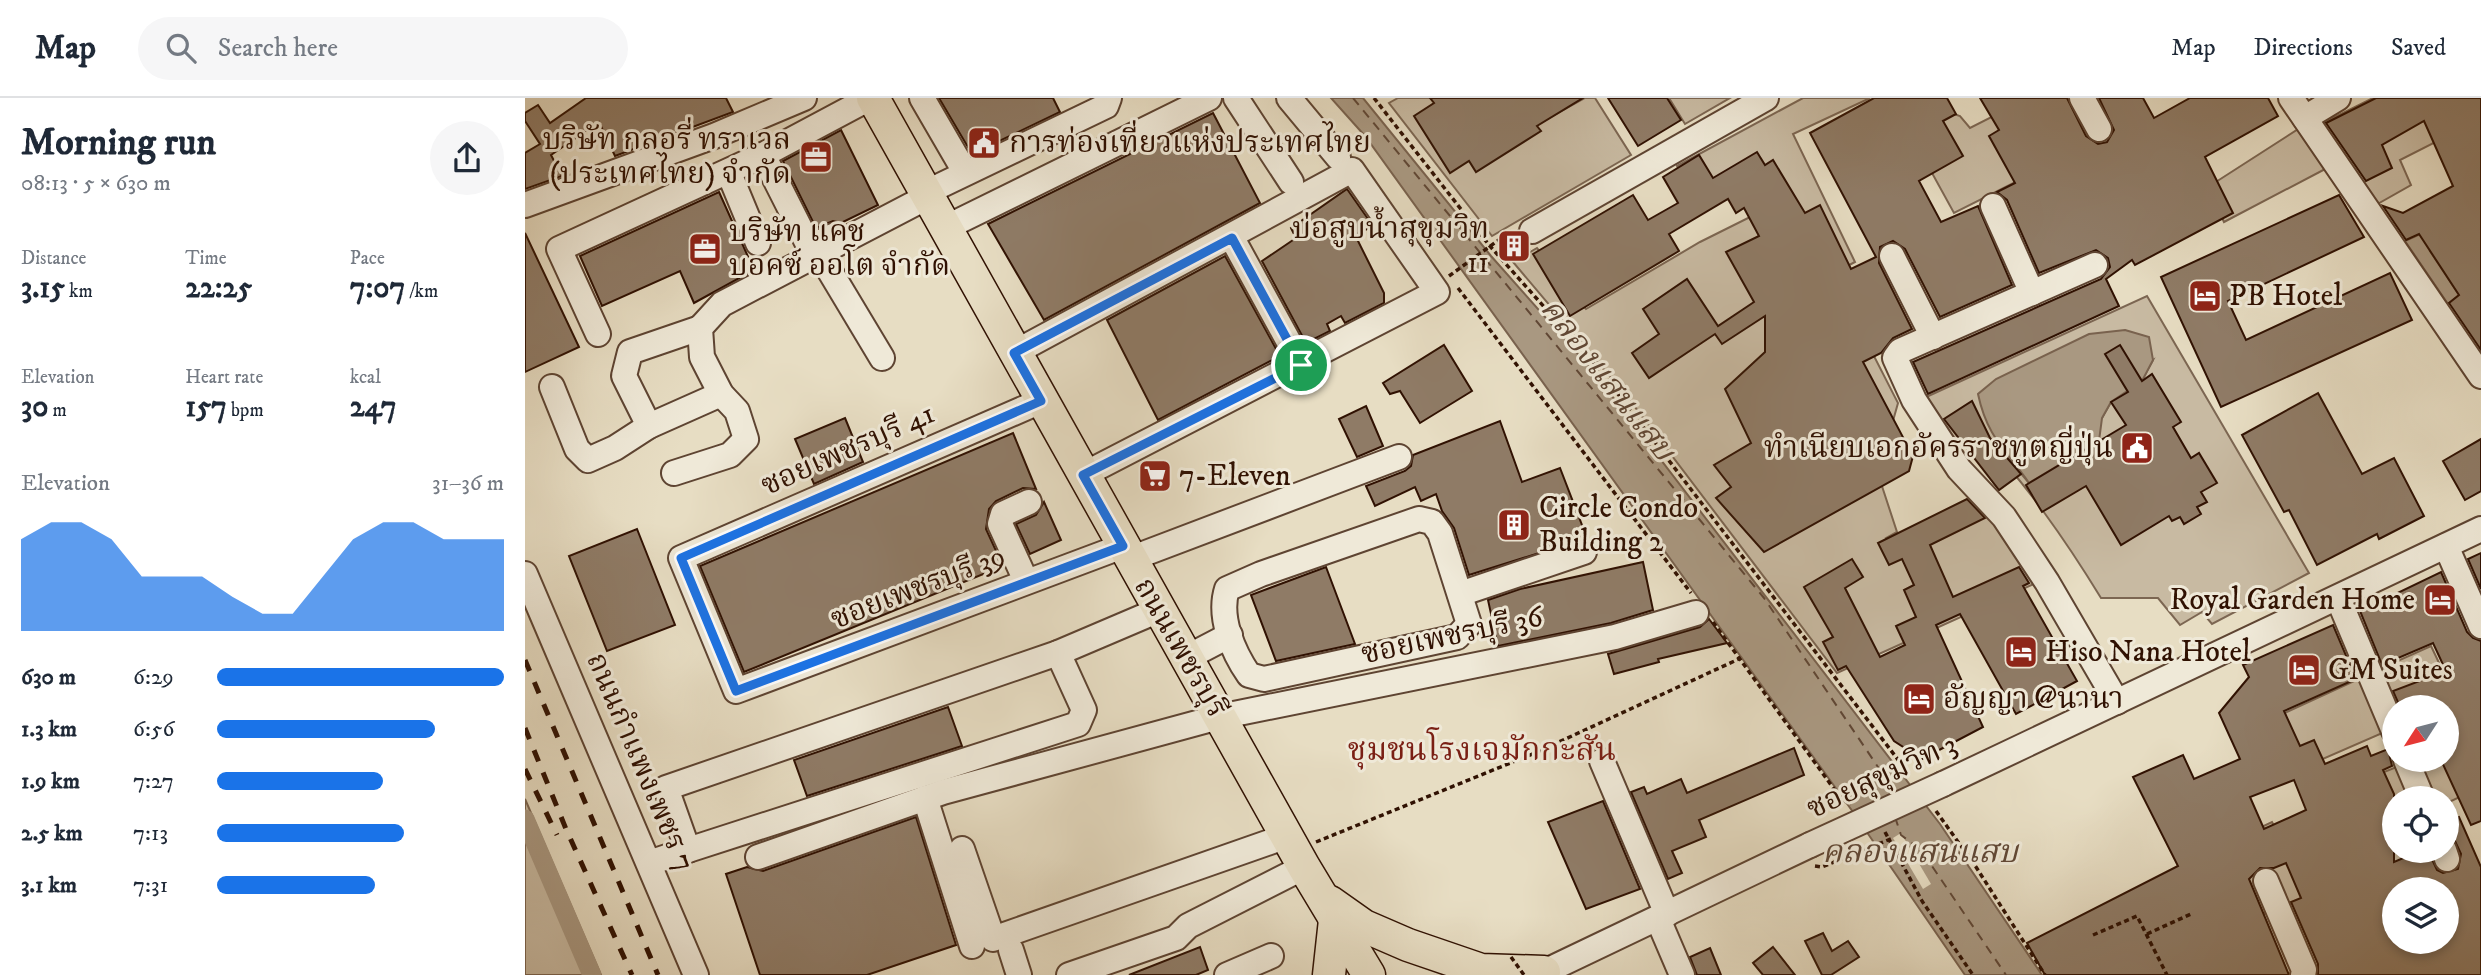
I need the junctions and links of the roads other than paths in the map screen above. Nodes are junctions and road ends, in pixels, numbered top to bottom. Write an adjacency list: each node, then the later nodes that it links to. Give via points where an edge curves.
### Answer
1 (804, 98): 19 (street)
2 (871, 98): 13 (street); 18 (main road, ถนนเพชรบุรี)
3 (922, 98): 15 (street)
4 (1109, 98): 15 (street, via 1106,106)
5 (1209, 98): 22 (street)
6 (1236, 98): 17 (street)
7 (1289, 98): 14 (street)
8 (1766, 98): 21 (street)
9 (2082, 98): 12 (street)
10 (2339, 98): 11 (street)
11 (2298, 108): 35 (street)
12 (2099, 129)
13 (763, 155): 16 (street); 18 (street, via 810,248)
14 (1338, 157)
15 (965, 172): 18 (street)
16 (729, 173): 24 (street); 30 (street, via 559,249)
17 (1291, 182)
18 (925, 193): 22 (main road, ถนนเพชรบุรี); 25 (street)
19 (525, 205)
20 (1993, 206): 28 (street)
21 (1527, 227)
22 (945, 228): 32 (main road, ถนนเพชรบุรี)
23 (1232, 238): 32 (street); 34 (street); 34 (street, via 1352,170 1437,292)
24 (758, 243)
25 (819, 253): 29 (street, via 722,304); 33 (street)
26 (1892, 256): 31 (street)
27 (2095, 265): 28 (street)
28 (2032, 292): 31 (street)
29 (699, 328): 37 (street, via 702,357); 39 (street, via 631,352 625,376)
30 (598, 334)
31 (1933, 337): 59 (street, via 1900,351 1895,358 1914,400 1959,469 2011,528)
32 (1014, 353): 38 (main road, ถนนเพชรบุรี)
33 (881, 358)
34 (1301, 365): 42 (street)
35 (2481, 376)
36 (552, 387): 39 (street, via 577,449 588,460)
37 (721, 394): 39 (street); 41 (street, via 737,411 747,439 730,455)
38 (1041, 401): 42 (main road, ถนนเพชรบุรี); 58 (street, ซอยเพชรบุรี 41, via 681,558)
39 (649, 426)
40 (1399, 457): 47 (street, ซอยเพชรบุรี 39)
41 (674, 473)
42 (1083, 475): 47 (main road, ถนนเพชรบุรี)
43 (1029, 502): 49 (street, via 1003,514 1000,524)
44 (2481, 529): 45 (street, ซอยสุขุมวิท 3)
45 (2446, 546): 51 (street, ซอยสุขุมวิท 3); 54 (street)
46 (1584, 552): 50 (street)
47 (1126, 553): 49 (street, ซอยเพชรบุรี 39); 52 (main road, ถนนเพชรบุรี)
48 (525, 575): 68 (street, ถนนกำแพงเพชร 7)
49 (1026, 581): 58 (street, ซอยเพชรบุรี 39)
50 (1459, 594): 55 (street, via 1469,624 1457,637 1264,679 1249,675); 55 (street, via 1440,533 1426,520 1227,589 1223,610)
51 (2338, 598): 59 (street, ซอยสุขุมวิท 3); 60 (street)
52 (1159, 610): 56 (street); 57 (main road, ถนนเพชรบุรี)
53 (1701, 610): 61 (street, ซอยเพชรบุรี 36, via 1615,637)
54 (2481, 626)
55 (1230, 635): 57 (street)
56 (1058, 653): 65 (street, via 666,788); 65 (street, via 1084,710 1077,724)
57 (1186, 658): 61 (main road, ถนนเพชรบุรี)
58 (736, 691)
59 (2117, 702): 71 (street, ซอยสุขุมวิท 3, bridge, via 1943,784 1812,856)
60 (2382, 702)
61 (1219, 717): 63 (street, ซอยเพชรบุรี 36); 66 (main road, ถนนเพชรบุรี)
62 (1602, 761): 71 (street)
63 (925, 798): 67 (street, ซอยเพชรบุรี 36); 72 (street)
64 (962, 849): 66 (street, via 993,939)
65 (688, 850): 68 (street)
66 (1295, 851): 70 (main road, ถนนเพชรบุรี); 78 (street, via 1176,938)
67 (758, 857)
68 (649, 863): 76 (street, ถนนกำแพงเพชร 7)
69 (2266, 881): 83 (street)
70 (1329, 909): 75 (main road, via 1481,970); 80 (main road, via 1334,957); 81 (main road, ถนนเพชรบุรี)
71 (1663, 916): 75 (street, ซอยสุขุมวิท 3); 82 (street)
72 (972, 946)
73 (1011, 950): 77 (street)
74 (1271, 956): 79 (street)
75 (1537, 974)
76 (697, 975)
77 (1019, 975)
78 (1069, 975)
79 (1227, 975)
80 (1329, 975)
81 (1369, 975)
82 (1682, 975)
83 (2303, 975)

